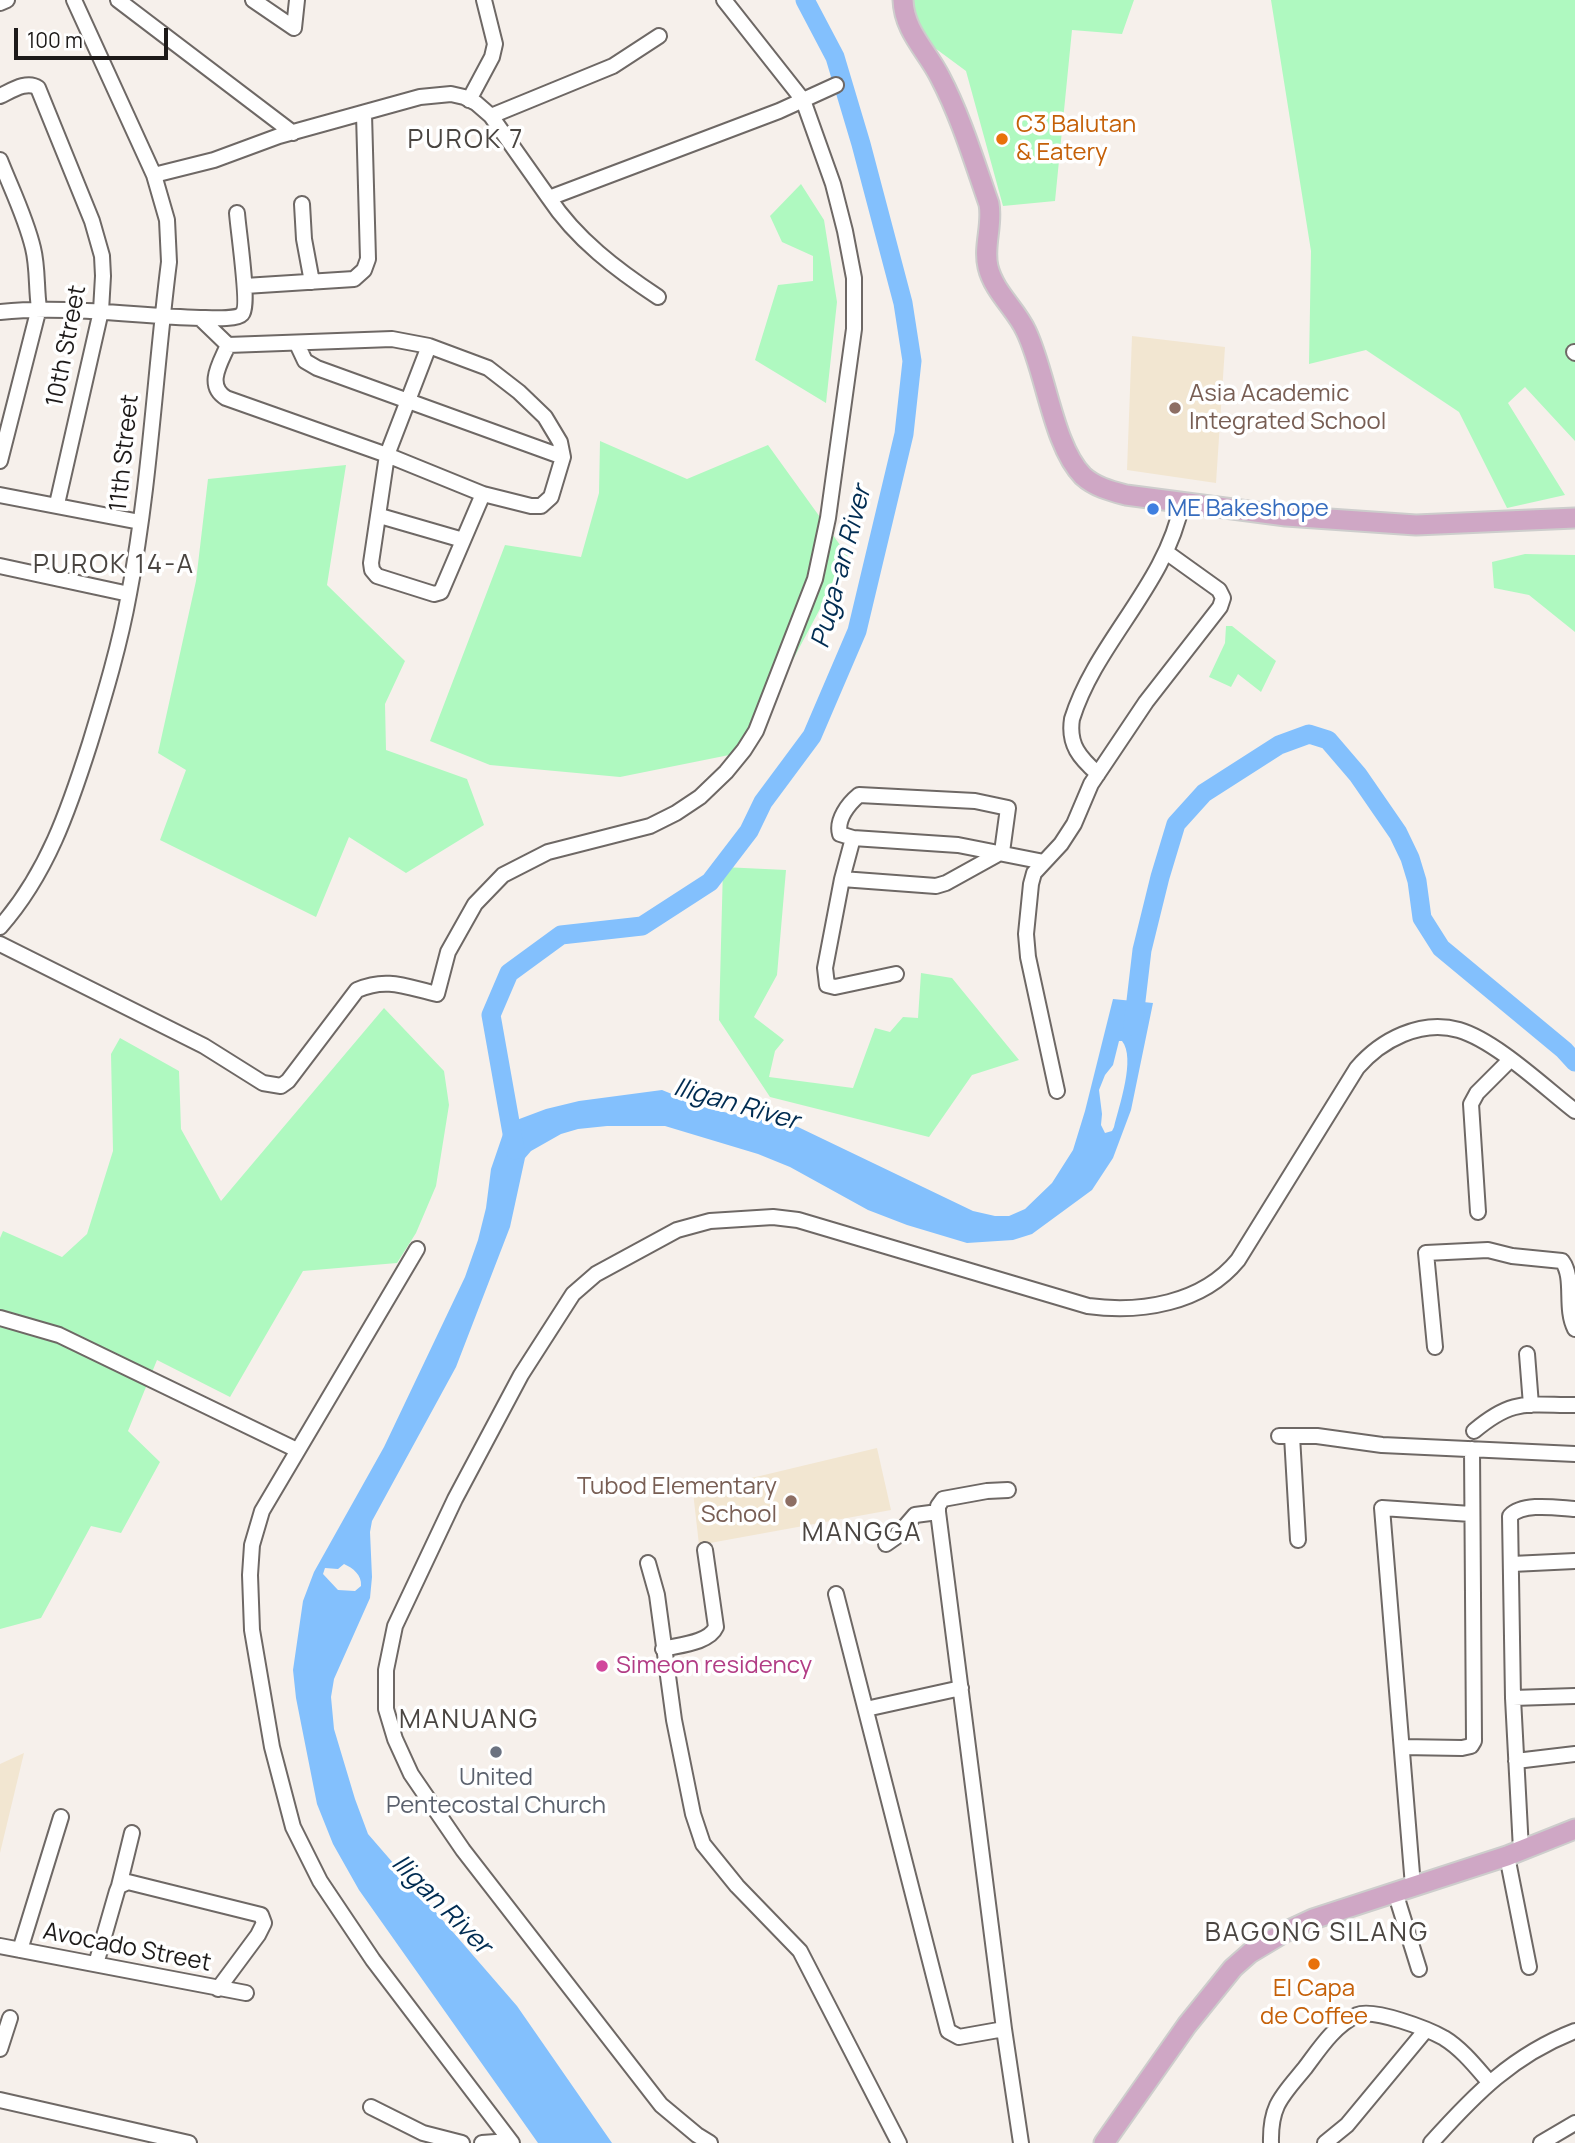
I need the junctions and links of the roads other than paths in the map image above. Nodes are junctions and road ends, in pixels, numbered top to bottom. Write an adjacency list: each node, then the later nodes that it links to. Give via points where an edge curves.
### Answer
1 (7, 0): 9 (street)
2 (74, 0): 19 (street, 11th Street)
3 (118, 0): 17 (street)
4 (253, 0): 5 (street, via 294,28)
5 (297, 0)
6 (484, 0): 13 (street, via 495,44)
7 (724, 0): 14 (street)
8 (902, 0): 40 (main road, via 919,47 941,78 989,204 989,271 1028,335 1065,449 1084,477 1105,490)
9 (0, 3)
10 (659, 36): 16 (street, via 613,66)
11 (836, 85): 14 (street)
12 (0, 96): 27 (street, 10th Street, via 33,84 42,94 98,237)
13 (469, 100): 15 (street, via 435,94); 16 (street)
14 (803, 100): 20 (street); 55 (street, via 845,231 854,278 854,329 828,518 814,579 756,731 726,772 700,797 650,826 548,852 503,874 475,904 448,952 437,994 389,983 357,990 281,1086 262,1083 204,1046)
15 (364, 114): 17 (street); 23 (street, via 368,260 354,279)
16 (491, 116): 20 (street)
17 (293, 133): 19 (street)
18 (0, 160): 26 (street, via 32,245)
19 (154, 175): 29 (street, 11th Street, via 169,237)
20 (549, 198): 25 (street, via 582,240)
21 (302, 204): 23 (street)
22 (237, 213): 24 (street)
23 (312, 282): 24 (street)
24 (245, 286): 30 (street, via 244,313)
25 (658, 297)
26 (39, 308): 27 (street); 28 (street); 37 (street)
27 (102, 311): 29 (street); 41 (street, 10th Street)
28 (0, 312)
29 (162, 316): 30 (street); 44 (street, 11th Street)
30 (200, 318): 32 (street)
31 (297, 344): 32 (street); 33 (street, via 392,339); 34 (street, via 305,361 317,368)
32 (228, 345): 35 (street, via 214,379 219,394)
33 (429, 346): 34 (street); 36 (street, via 488,368 519,392 545,418 560,442)
34 (407, 401): 35 (street); 36 (street)
35 (387, 455): 38 (street); 42 (street)
36 (563, 457): 38 (street, via 551,497 541,506)
37 (0, 461)
38 (483, 494): 45 (street)
39 (0, 495): 41 (street)
40 (1182, 503): 43 (main road, via 1416,525); 46 (street)
41 (57, 504): 44 (street)
42 (380, 516): 45 (street); 45 (street, via 372,570 377,576 434,594 445,586)
43 (1575, 518)
44 (140, 522): 48 (street, 11th Street)
45 (463, 540)
46 (1166, 552): 49 (street, via 1102,657 1072,719 1074,747); 49 (street, via 1219,590 1223,601)
47 (0, 566): 48 (street)
48 (129, 594): 54 (street, 11th Street, via 109,681 48,858)
49 (1098, 774): 52 (street, via 1074,824)
50 (853, 838): 51 (street); 51 (street, via 840,834 838,825 859,795 975,801 1008,808); 53 (street)
51 (1002, 852): 52 (street); 53 (street, via 936,886)
52 (1044, 862): 58 (street, via 1031,884 1026,934)
53 (842, 879): 56 (street, via 825,968 827,985)
54 (0, 927)
55 (0, 943)
56 (896, 974)
57 (1510, 1060): 59 (street); 60 (street, via 1471,1104); 118 (street, via 1459,1030 1434,1027 1401,1035 1371,1052 1238,1261 1214,1283 1171,1302 1144,1308 1088,1306 798,1220 773,1217 710,1221 677,1230 596,1274 562,1308 455,1499 395,1626 386,1709 411,1774 463,1850 661,2105)
58 (1057, 1091)
59 (1575, 1111)
60 (1478, 1212)
61 (417, 1249): 70 (street)
62 (0, 1318): 70 (street, via 59,1335)
63 (1575, 1329): 64 (street, via 1569,1312 1568,1273 1562,1261 1488,1250 1426,1253)
64 (1435, 1347)
65 (1527, 1354): 66 (street)
66 (1531, 1405): 67 (street); 68 (street, via 1503,1409)
67 (1575, 1405)
68 (1474, 1431)
69 (1472, 1449): 71 (street); 75 (street); 76 (street, via 1286,1436)
70 (297, 1450): 114 (street, via 262,1511 252,1545 250,1575 252,1630 293,1828 320,1881 373,1959)
71 (1575, 1454)
72 (1008, 1490): 74 (street, via 943,1499)
73 (1575, 1508): 81 (street, via 1514,1511 1510,1516)
74 (937, 1512): 77 (street, via 915,1515); 84 (street)
75 (1471, 1514): 88 (street, via 1473,1744 1462,1748); 88 (street, via 1382,1508)
76 (1298, 1540)
77 (886, 1544)
78 (705, 1550): 83 (street, via 714,1633)
79 (1575, 1561): 81 (street)
80 (648, 1563): 83 (street)
81 (1512, 1564): 86 (street)
82 (836, 1594): 87 (street)
83 (663, 1649): 119 (street, via 685,1777 703,1844 800,1951)
84 (961, 1688): 87 (street); 105 (street)
85 (1575, 1696): 86 (street)
86 (1513, 1698): 90 (street)
87 (866, 1709): 105 (street, via 948,2031 958,2037)
88 (1402, 1747): 96 (street)
89 (1575, 1754): 90 (street)
90 (1516, 1761): 94 (street)
91 (61, 1817): 98 (street)
92 (1575, 1829): 94 (main road)
93 (132, 1833): 95 (street)
94 (1514, 1853): 96 (main road); 100 (street)
95 (119, 1886): 99 (street); 102 (street, via 128,1882 261,1915 264,1923 258,1935)
96 (1404, 1889): 101 (street); 121 (main road, via 1325,1915 1250,1953 1187,2025)
97 (0, 1946): 98 (street, Avocado Street)
98 (20, 1950): 99 (street, Avocado Street)
99 (96, 1964): 102 (street, Avocado Street)
100 (1529, 1967)
101 (1419, 1969)
102 (218, 1989): 103 (street, Avocado Street)
103 (246, 1993)
104 (10, 2018): 108 (street)
105 (1004, 2029): 120 (street)
106 (1425, 2031): 109 (street, via 1456,2047); 122 (street, via 1378,2014 1360,2014 1346,2022 1280,2098 1273,2112); 123 (street, via 1347,2125)
107 (1575, 2031): 109 (street, via 1536,2048)
108 (0, 2049)
109 (1490, 2083): 124 (street)
110 (0, 2100): 115 (street)
111 (371, 2107): 113 (street)
112 (1575, 2123): 125 (street)
113 (421, 2138): 116 (street)
114 (511, 2142): 117 (street)
115 (189, 2143)
116 (462, 2143)
117 (482, 2143)
118 (710, 2143)
119 (899, 2143)
120 (1021, 2143)
121 (1104, 2143)
122 (1271, 2143)
123 (1325, 2143)
124 (1432, 2143)
125 (1541, 2143)

